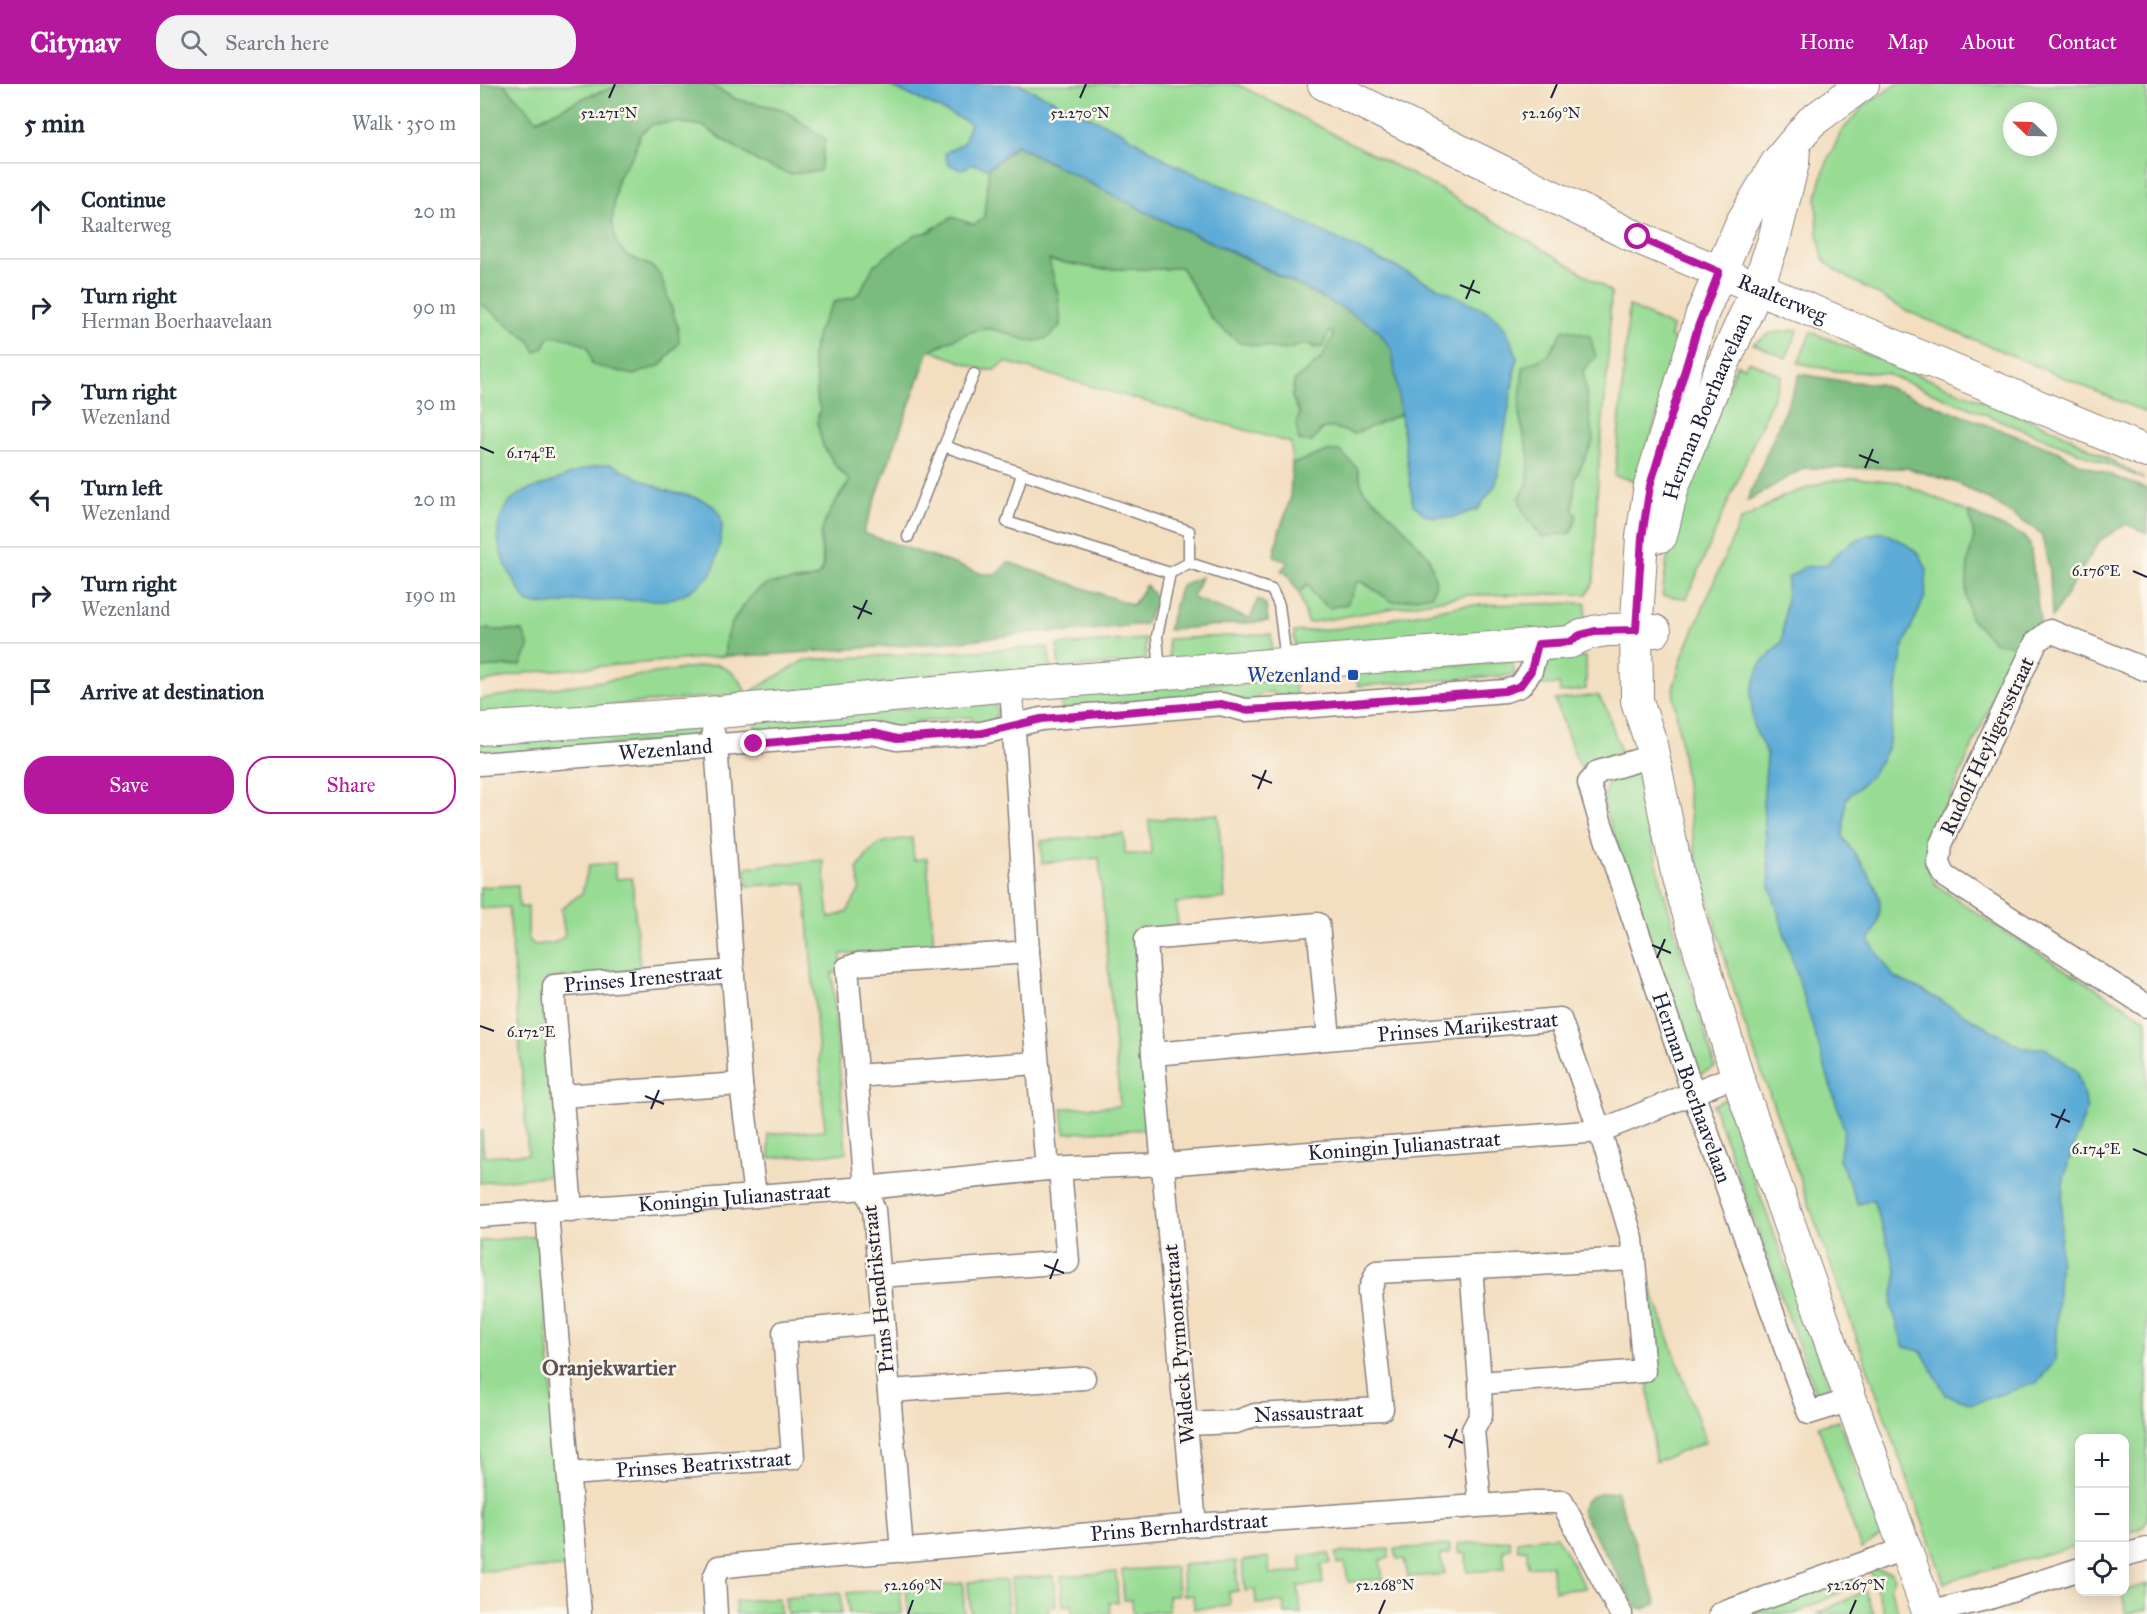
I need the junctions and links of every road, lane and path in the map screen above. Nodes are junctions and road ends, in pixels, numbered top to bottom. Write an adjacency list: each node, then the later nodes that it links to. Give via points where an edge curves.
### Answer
1 (1324, 84): 4 (street, Raalterweg, via 1627,233)
2 (1863, 84): 3 (street, Herman Boerhaavelaan, via 1811,122)
3 (1795, 142): 4 (street, Herman Boerhaavelaan, via 1776,164 1749,210); 5 (street, Herman Boerhaavelaan, via 1774,240)
4 (1719, 272): 5 (street, Raalterweg); 13 (street, Herman Boerhaavelaan, via 1698,327 1650,486 1642,537)
5 (1757, 289): 8 (street, Raalterweg); 13 (street, Herman Boerhaavelaan, via 1674,486 1662,526)
6 (974, 374): 7 (lane)
7 (944, 446): 9 (lane); 10 (lane)
8 (2147, 453)
9 (1022, 474): 11 (lane, via 1189,531); 12 (lane, via 1007,522)
10 (908, 537)
11 (1189, 563): 12 (lane); 15 (lane, via 1272,590 1280,604)
12 (1170, 573): 17 (lane, via 1157,636)
13 (1645, 640): 14 (street, Wezenland, via 1595,651 1570,642); 23 (street, Herman Boerhaavelaan)
14 (1538, 644): 15 (street, Wezenland); 20 (street, Wezenland, via 1531,671 1520,686 1505,691 1245,710 1221,704 1041,719)
15 (1286, 664): 17 (street, Wezenland)
16 (2147, 670): 27 (street, Rudolf Heyligersstraat, via 2050,631 2036,642 1941,844 1939,864 1945,876)
17 (1160, 675): 18 (street, Wezenland)
18 (1011, 685): 19 (street, Wezenland); 20 (street)
19 (708, 713): 21 (street, Wezenland); 22 (street, Prinses Irenestraat)
20 (1013, 725): 22 (street, Wezenland, via 982,733 897,739 873,733); 25 (street)
21 (480, 729)
22 (716, 745): 24 (street, Wezenland); 26 (street, Prinses Irenestraat)
23 (1651, 748): 31 (street, Herman Boerhaavelaan, via 1678,878); 34 (street, Herman Boerhaavelaan, via 1598,771 1589,783)
24 (480, 764)
25 (1028, 952): 30 (street); 32 (street, Prins Hendrikstraat, via 858,964 848,968)
26 (733, 971): 33 (street, Prinses Irenestraat); 35 (street, Prinses Irenestraat, via 554,986)
27 (2147, 1006)
28 (1329, 1038): 29 (street, Prinses Marijkestraat); 29 (street, via 1318,924 1146,939); 36 (street, Prinses Marijkestraat, via 1560,1019)
29 (1153, 1054): 37 (street)
30 (1037, 1063): 32 (street); 38 (street)
31 (1737, 1075): 34 (street, Koningin Julianastraat); 51 (street, Herman Boerhaavelaan)
32 (856, 1076): 39 (street, Prins Hendrikstraat)
33 (741, 1084): 35 (street); 40 (street, Prinses Irenestraat)
34 (1693, 1093): 36 (street, Koningin Julianastraat); 51 (street, Herman Boerhaavelaan, via 1809,1413)
35 (562, 1096): 41 (street, Prinses Irenestraat)
36 (1600, 1131): 37 (street, Koningin Julianastraat); 44 (street, via 1632,1239)
37 (1164, 1164): 38 (street, Koningin Julianastraat); 52 (street, Waldeck Pyrmontstraat)
38 (1054, 1169): 39 (street, Koningin Julianastraat); 46 (street, via 1068,1262)
39 (866, 1188): 40 (street, Koningin Julianastraat); 46 (street, Prins Hendrikstraat, via 874,1210)
40 (755, 1196): 41 (street, Koningin Julianastraat)
41 (572, 1210): 42 (street, Koningin Julianastraat)
42 (547, 1212): 43 (street, Koningin Julianastraat); 53 (street)
43 (480, 1216)
44 (1633, 1259): 45 (street, Nassaustraat); 49 (street, via 1644,1371)
45 (1471, 1267): 49 (street); 52 (street, Nassaustraat, via 1377,1272 1369,1292 1382,1409 1255,1415 1236,1422)
46 (880, 1276): 47 (street, Prins Hendrikstraat)
47 (883, 1322): 50 (street, Prins Hendrikstraat); 53 (street, Prinses Beatrixstraat, via 784,1332 793,1458)
48 (1084, 1378): 50 (street, Prins Hendrikstraat)
49 (1480, 1383): 54 (street, via 1481,1415 1473,1430)
50 (889, 1391): 58 (street, Prins Hendrikstraat)
51 (1851, 1400): 56 (street, Herman Boerhaavelaan)
52 (1186, 1424): 55 (street, Waldeck Pyrmontstraat)
53 (569, 1474): 61 (street)
54 (1480, 1504): 55 (street, Prins Bernhardstraat); 63 (street, Prins Bernhardstraat, via 1562,1502)
55 (1195, 1525): 58 (street, Prins Bernhardstraat)
56 (1904, 1549): 64 (street); 65 (street, Herman Boerhaavelaan)
57 (2147, 1549): 59 (street)
58 (902, 1551): 62 (street, Prins Bernhardstraat, via 719,1567 714,1578)
59 (2129, 1554)
60 (2075, 1570): 65 (street, Herman Boerhaavelaan)
61 (580, 1614)
62 (716, 1614)
63 (1621, 1614)
64 (1720, 1614)
65 (1929, 1614)

